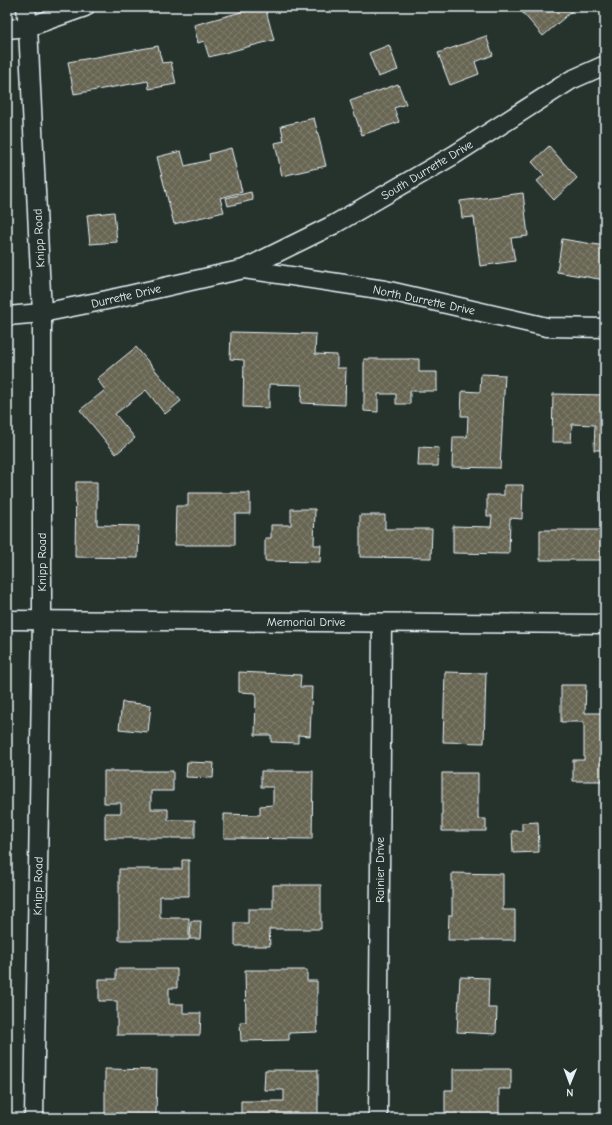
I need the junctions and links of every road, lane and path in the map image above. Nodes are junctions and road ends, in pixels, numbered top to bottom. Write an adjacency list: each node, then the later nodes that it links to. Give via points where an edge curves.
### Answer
1 (26, 7): 3 (street, Knipp Road)
2 (85, 7): 3 (street)
3 (28, 27): 4 (street); 7 (street, Knipp Road)
4 (7, 29)
5 (605, 65): 6 (street, South Durrette Drive, via 571,80 454,155 333,225)
6 (244, 269): 7 (street, Durrette Drive); 9 (street, North Durrette Drive, via 385,290 547,327)
7 (42, 313): 8 (street, Durrette Drive); 11 (street, Knipp Road)
8 (7, 316)
9 (605, 328)
10 (7, 620): 11 (street, Memorial Drive)
11 (42, 620): 12 (street, Memorial Drive); 14 (street, Knipp Road)
12 (382, 622): 13 (street, Memorial Drive); 15 (street, Rainier Drive)
13 (605, 624)
14 (34, 1118)
15 (378, 1118)

